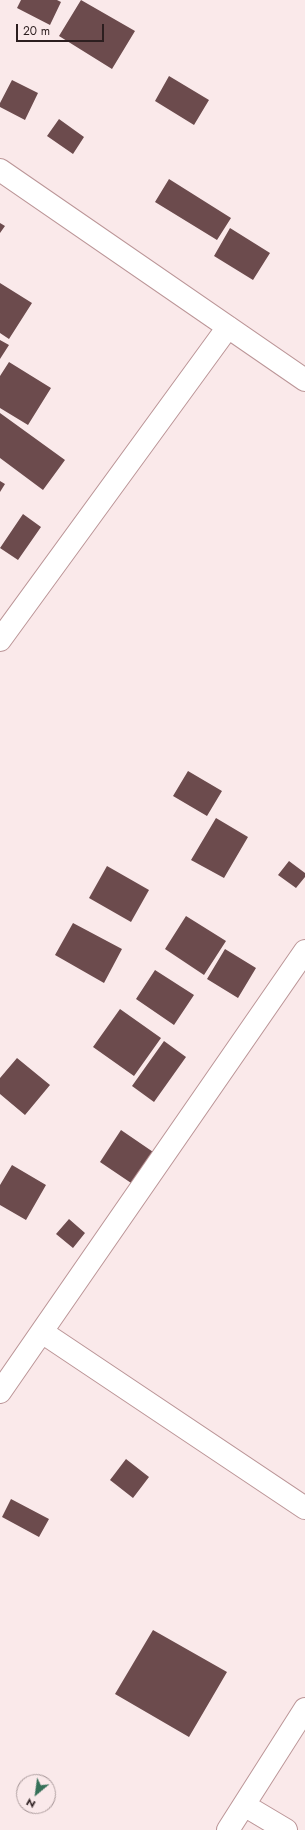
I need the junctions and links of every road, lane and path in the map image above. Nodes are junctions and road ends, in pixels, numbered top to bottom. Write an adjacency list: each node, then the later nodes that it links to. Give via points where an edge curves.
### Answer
1 (0, 170): 2 (street)
2 (228, 327): 3 (street); 4 (street)
3 (305, 380)
4 (1, 636)
5 (305, 951): 6 (street)
6 (42, 1332): 7 (street); 8 (street)
7 (0, 1392)
8 (305, 1508)
9 (305, 1710): 10 (street)
10 (244, 1805): 11 (street); 12 (street)
11 (228, 1830)
12 (286, 1830)

